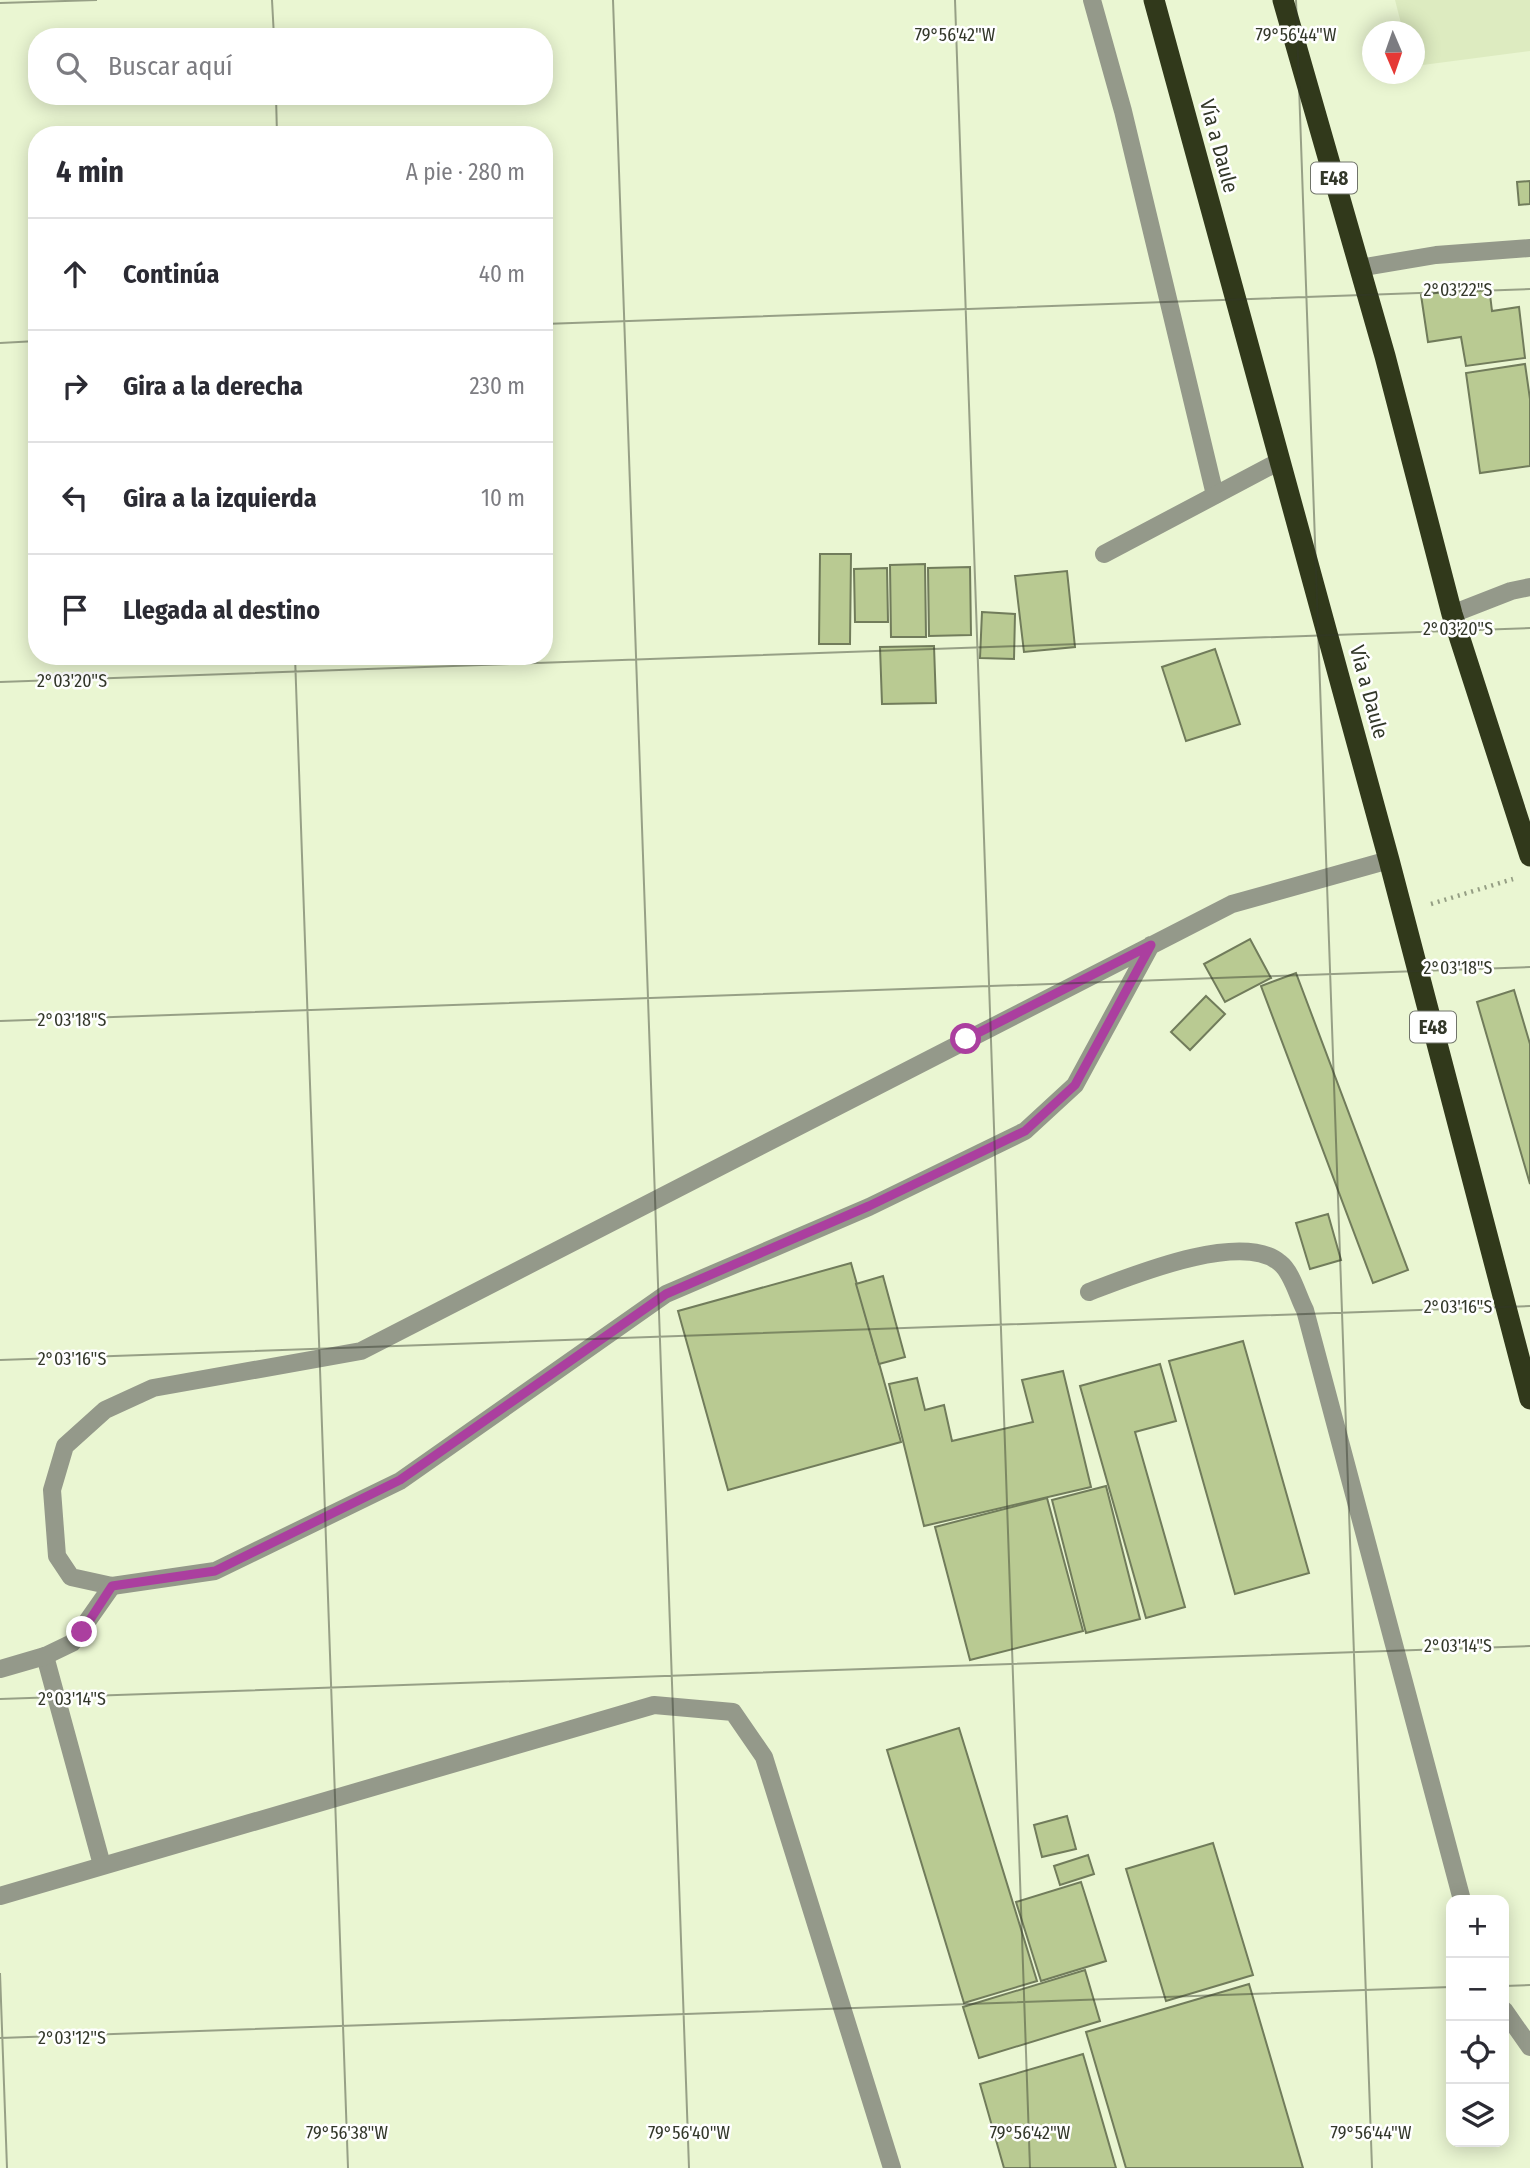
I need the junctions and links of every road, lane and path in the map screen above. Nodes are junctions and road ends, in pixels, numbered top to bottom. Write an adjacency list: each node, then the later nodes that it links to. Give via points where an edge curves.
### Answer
1 (1092, 0): 7 (street)
2 (1154, 0): 6 (highway, Vía a Daule / E48)
3 (1283, 0): 5 (highway, E48)
4 (1530, 248): 5 (street, via 1436,255)
5 (1360, 268): 10 (highway, E48)
6 (1281, 471): 7 (street); 12 (highway, Vía a Daule / E48)
7 (1214, 495): 8 (street)
8 (1104, 554)
9 (1530, 587): 10 (street)
10 (1452, 613): 11 (highway, E48)
11 (1530, 856)
12 (1389, 860): 14 (highway, Vía a Daule / E48); 15 (street, via 1232,904)
13 (1517, 878): 14 (path)
14 (1403, 912): 17 (highway, Vía a Daule / E48)
15 (1151, 945): 18 (street, via 1075,1085 1025,1131 869,1206 666,1294 400,1480 215,1571); 18 (street, via 361,1351 153,1388 105,1410 65,1446 52,1490 53,1524 57,1556 71,1577)
16 (1089, 1292): 22 (street, via 1140,1273 1223,1252 1265,1254 1282,1264 1305,1310)
17 (1530, 1399)
18 (112, 1586): 19 (street, via 72,1643)
19 (45, 1656): 20 (street); 21 (street)
20 (0, 1669)
21 (102, 1865): 23 (street); 26 (street, via 654,1705 733,1712 764,1756)
22 (1461, 1895)
23 (0, 1896)
24 (1509, 2017): 25 (street)
25 (1530, 2047)
26 (892, 2168)

